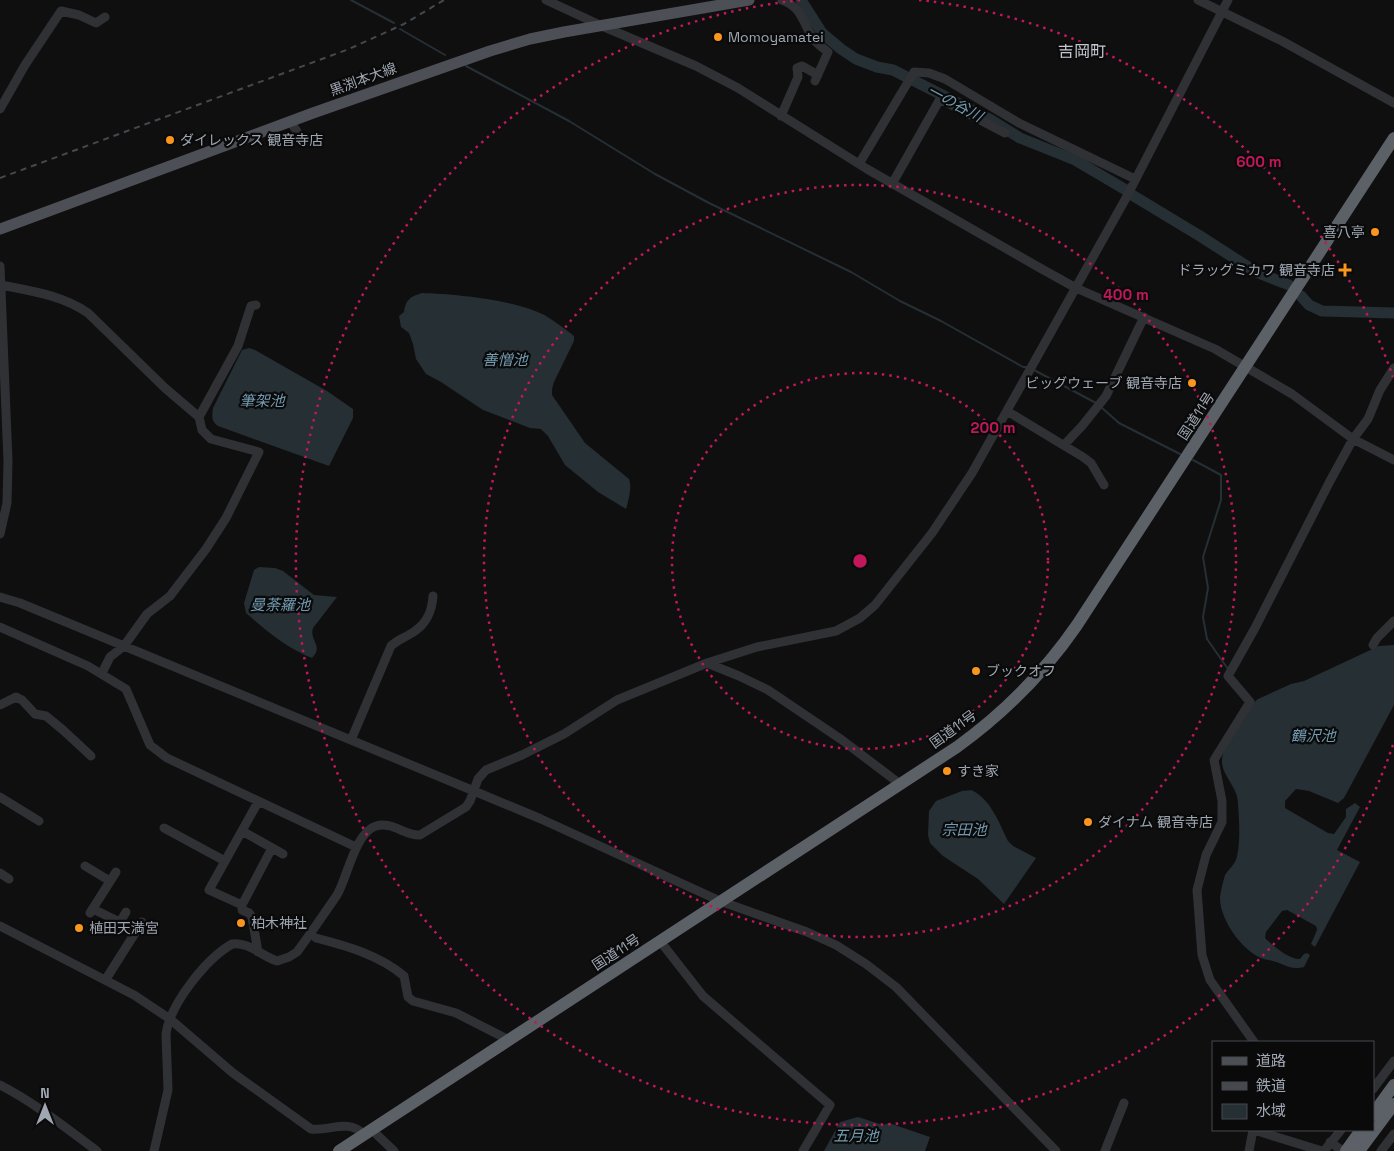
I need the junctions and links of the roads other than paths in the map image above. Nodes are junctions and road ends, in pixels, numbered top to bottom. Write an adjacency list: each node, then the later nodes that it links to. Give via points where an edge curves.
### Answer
1 (546, 0): 8 (street)
2 (749, 0): 8 (main road, 黒渕本大線)
3 (782, 0): 11 (street, via 802,15 816,41 828,52 816,78 802,66 797,68 798,77)
4 (1198, 0): 6 (street)
5 (1228, 0): 6 (street)
6 (1222, 11): 9 (street); 17 (street)
7 (106, 17): 10 (street, via 96,23 61,11)
8 (602, 26): 11 (street, via 696,66); 12 (main road, 黒渕本大線, via 530,39 466,58)
9 (1394, 103)
10 (0, 109)
11 (782, 116): 16 (street)
12 (290, 121): 15 (street); 19 (main road, 黒渕本大線)
13 (1005, 133): 18 (street, via 940,99)
14 (1394, 138): 25 (highway, 国道11号)
15 (304, 142)
16 (859, 164): 17 (street, via 914,72 945,79 1019,123); 18 (street)
17 (1135, 179): 22 (street)
18 (892, 184): 22 (street)
19 (0, 229)
20 (0, 266): 21 (street)
21 (1, 285): 28 (street, via 39,292 76,305); 33 (street, via 8,461 7,503)
22 (1076, 288): 24 (street); 27 (street)
23 (256, 305): 28 (street, via 251,306 238,346)
24 (1144, 317): 25 (street, via 1215,349); 30 (street, via 1106,396)
25 (1245, 367): 29 (street, via 1292,394); 45 (highway, 国道11号, via 1086,612 1049,663 977,732)
26 (1394, 368): 29 (street, via 1368,419)
27 (1007, 411): 30 (street); 40 (street, via 932,533 875,605 860,618 836,631 758,647)
28 (199, 417): 39 (street, via 202,430 211,439 259,452 226,518 206,549 170,596 147,614)
29 (1353, 439): 31 (street); 74 (street, via 1228,676 1250,702 1214,760 1222,801 1222,822 1206,855 1197,890 1202,955 1210,980)
30 (1064, 445): 32 (street, via 1090,463)
31 (1394, 460)
32 (1104, 485)
33 (0, 534)
34 (433, 596): 43 (street, via 432,610 425,623 390,646)
35 (0, 597): 39 (street)
36 (1394, 621): 38 (street)
37 (0, 627): 41 (street)
38 (1374, 645)
39 (124, 646): 41 (street, via 110,657); 43 (street)
40 (707, 663): 45 (street, via 768,690); 46 (street, via 625,696 564,734 486,770)
41 (102, 673): 48 (street, via 129,693 153,748)
42 (0, 704): 44 (street, via 16,697 22,700 35,714 46,716)
43 (351, 740): 46 (street)
44 (91, 756)
45 (900, 784): 61 (highway, 国道11号)
46 (474, 791): 53 (street, via 466,807 420,835 388,825 375,826); 61 (street)
47 (0, 797): 49 (street)
48 (258, 802): 51 (street); 53 (street)
49 (39, 821)
50 (164, 828): 55 (street)
51 (242, 831): 52 (street); 55 (street)
52 (272, 848): 54 (street); 62 (street)
53 (356, 848): 70 (street, via 338,893 298,952 278,961)
54 (283, 854)
55 (225, 861): 62 (street, via 209,890)
56 (85, 866): 60 (street)
57 (116, 872): 60 (street)
58 (0, 873): 59 (street)
59 (9, 879)
60 (110, 881): 64 (street, via 91,911)
61 (720, 901): 69 (highway, 国道11号); 97 (street, via 822,939 881,975)
62 (242, 905): 70 (street, via 242,910 252,917)
63 (126, 912): 64 (street)
64 (120, 922): 67 (street)
65 (142, 922): 67 (street)
66 (0, 926): 71 (street)
67 (136, 930): 71 (street)
68 (316, 938): 73 (street, via 349,947 390,966 404,976 408,997 413,1001 456,1013)
69 (660, 941): 73 (highway, 国道11号); 96 (street, via 703,996 830,1105)
70 (258, 952): 72 (street, via 236,943 228,946 208,963)
71 (106, 979): 72 (street)
72 (170, 1019): 88 (street, via 233,1073 311,1129 350,1125); 93 (street, via 166,1034 168,1090)
73 (509, 1040): 88 (highway, 国道11号)
74 (1253, 1041)
75 (1394, 1062): 78 (street)
76 (0, 1085): 92 (street)
77 (1394, 1085): 81 (highway)
78 (1374, 1088)
79 (1124, 1103): 98 (street)
80 (1394, 1104): 86 (highway)
81 (1374, 1113)
82 (1254, 1131): 99 (street)
83 (1257, 1131): 100 (street)
84 (1339, 1131): 90 (street)
85 (1360, 1131): 91 (highway)
86 (1374, 1131)
87 (1374, 1131): 101 (highway)
88 (368, 1132): 94 (highway, 国道11号); 95 (street)
89 (1394, 1134): 102 (street)
90 (1330, 1142): 91 (street); 100 (street)
91 (1343, 1150)
92 (97, 1151)
93 (154, 1151)
94 (339, 1151)
95 (394, 1151)
96 (803, 1151)
97 (1056, 1151)
98 (1104, 1151)
99 (1249, 1151)
100 (1323, 1151)
101 (1359, 1151)
102 (1381, 1151)

